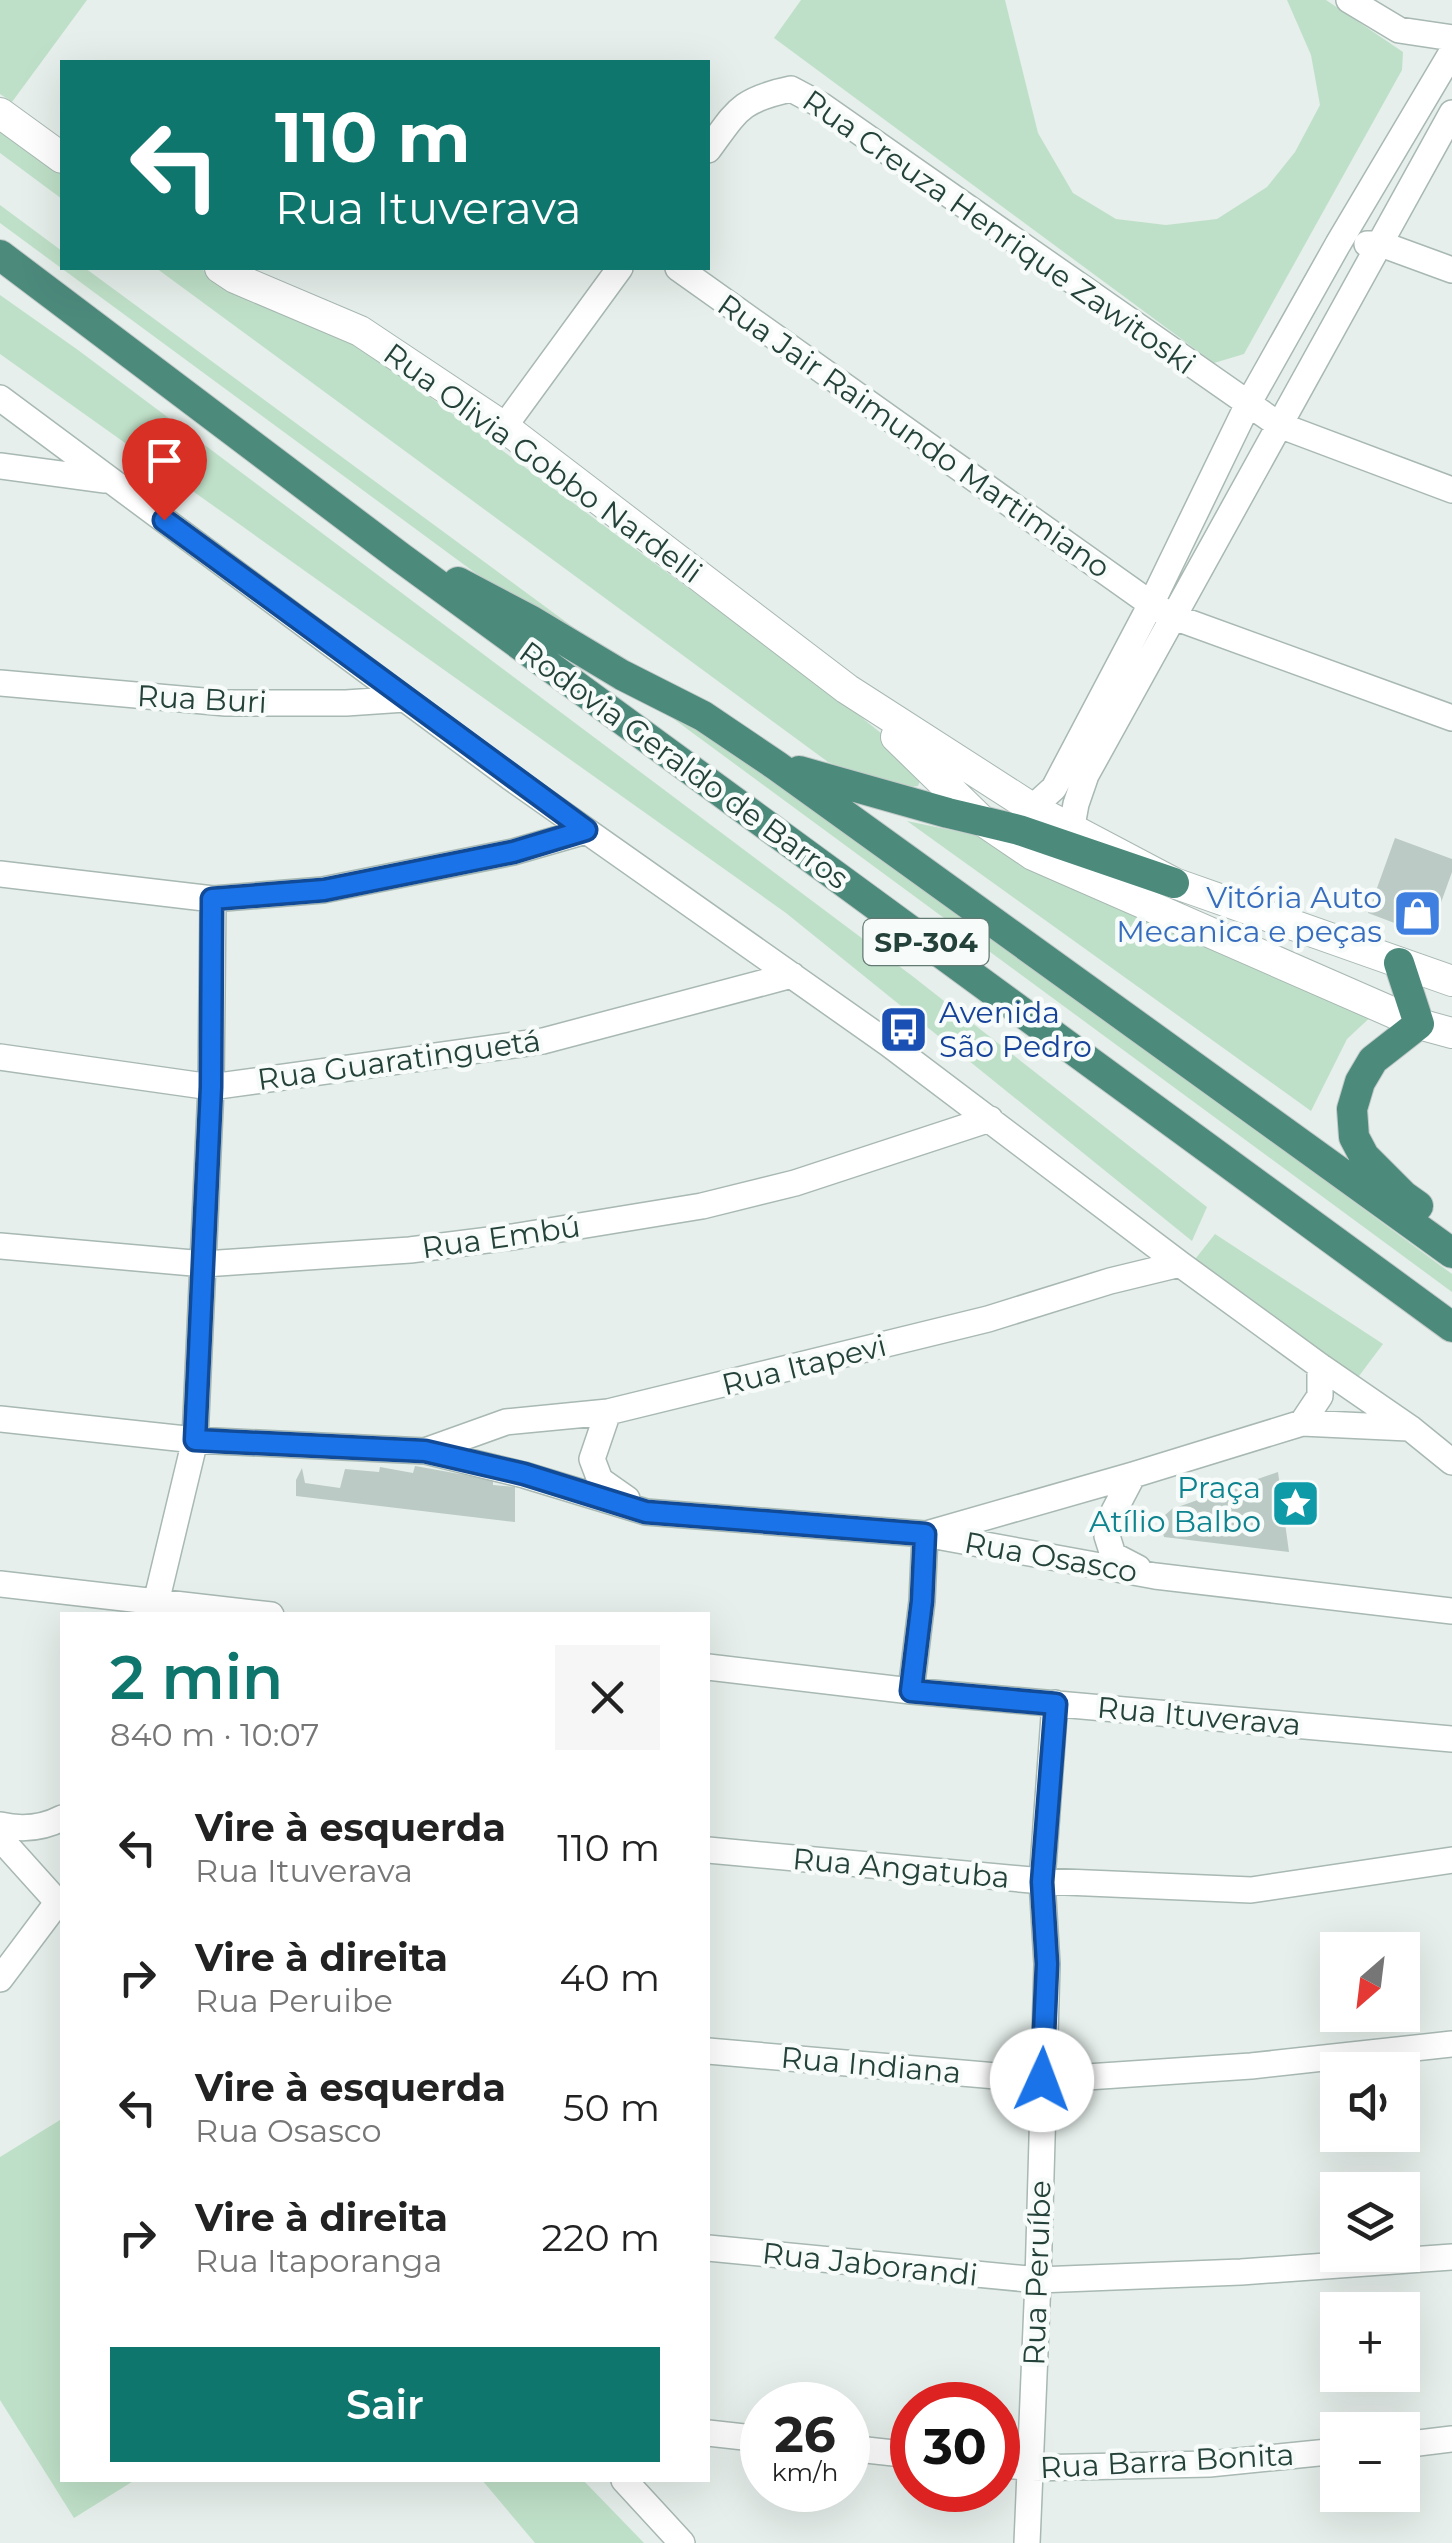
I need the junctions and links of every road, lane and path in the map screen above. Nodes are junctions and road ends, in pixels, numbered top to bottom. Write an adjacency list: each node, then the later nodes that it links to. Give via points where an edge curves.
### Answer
1 (1350, 0): 2 (street, via 1398,30)
2 (1452, 38)
3 (1452, 52): 8 (street)
4 (1452, 113): 9 (street)
5 (0, 114): 7 (street)
6 (710, 147): 16 (street, Rua Creuza Henrique Zawitoski, via 741,106 790,88)
7 (60, 157)
8 (1338, 244): 9 (street); 16 (street)
9 (1381, 244): 14 (street); 17 (street)
10 (0, 254): 22 (highway, Rodovia Geraldo de Barros / SP-304)
11 (223, 270): 18 (street, Rua Olivia Gobbo Nardelli, via 360,331)
12 (619, 270): 18 (street)
13 (681, 270): 23 (street, Rua Jair Raimundo Martimiano)
14 (1452, 270)
15 (0, 398): 20 (street)
16 (1248, 404): 17 (street); 23 (street)
17 (1279, 425): 21 (street); 24 (street)
18 (504, 426): 26 (street, Rua Olivia Gobbo Nardelli)
19 (0, 466): 20 (street)
20 (110, 480): 27 (street)
21 (1452, 490)
22 (400, 558): 29 (highway, Rodovia Geraldo de Barros / SP-304, via 490,598 704,716); 50 (highway, Rodovia Geraldo de Barros / SP-304)
23 (1151, 604): 24 (street, Rua Jair Raimundo Martimiano); 30 (street, via 1054,788)
24 (1174, 618): 28 (street, Rua Jair Raimundo Martimiano); 33 (street, via 1086,775)
25 (0, 683): 27 (street, Rua Buri, via 226,703)
26 (847, 690): 30 (street); 31 (street)
27 (405, 699): 32 (street)
28 (1452, 718)
29 (778, 766): 31 (highway); 47 (highway, Rodovia Geraldo de Barros / SP-304)
30 (1032, 808): 33 (street)
31 (980, 819): 35 (highway); 40 (street, via 1034,855)
32 (586, 830): 36 (street, via 513,852 324,890); 38 (street)
33 (1071, 830): 35 (street)
34 (0, 874): 36 (street)
35 (1174, 883): 37 (street)
36 (212, 899): 43 (street)
37 (1399, 962): 39 (street); 40 (highway)
38 (792, 975): 43 (street, Rua Guaratinguetá, via 543,1041); 44 (street)
39 (1452, 982)
40 (1419, 1024): 41 (street); 45 (highway, via 1366,1071 1352,1109 1354,1136 1364,1156 1404,1196)
41 (1452, 1033)
42 (0, 1057): 43 (street, Rua Guaratinguetá)
43 (211, 1087): 48 (street)
44 (990, 1119): 48 (street, Rua Embú, via 796,1183 702,1206 410,1250); 49 (street)
45 (1452, 1232)
46 (0, 1246): 48 (street, Rua Embú)
47 (1452, 1253)
48 (204, 1264): 56 (street)
49 (1180, 1264): 51 (street); 52 (street, Rua Itapevi, via 988,1319)
50 (1452, 1327)
51 (1320, 1366): 54 (street, via 1320,1396); 55 (street)
52 (608, 1412): 57 (street, Rua Itapevi, via 506,1422); 60 (street, via 592,1458 600,1480)
53 (0, 1419): 56 (street, Rua Osasco)
54 (1302, 1422): 55 (street); 59 (street)
55 (1410, 1428): 58 (street)
56 (195, 1440): 57 (street, Rua Osasco); 64 (street)
57 (425, 1451): 60 (street, Rua Osasco)
58 (1452, 1462)
59 (1133, 1475): 61 (street); 62 (street, via 1107,1536 1113,1555)
60 (646, 1512): 61 (street, Rua Osasco)
61 (925, 1534): 62 (street, Rua Osasco); 68 (street)
62 (1155, 1576): 65 (street, Rua Osasco)
63 (0, 1584): 64 (street)
64 (155, 1608): 66 (street)
65 (1452, 1610)
66 (221, 1612)
67 (710, 1667): 68 (street, Rua Ituverava)
68 (911, 1691): 69 (street, Rua Ituverava)
69 (1056, 1704): 70 (street, Rua Ituverava); 76 (street, Rua Peruíbe)
70 (1452, 1738)
71 (60, 1819): 72 (street, via 48,1826)
72 (0, 1826)
73 (0, 1838): 77 (street)
74 (710, 1850): 76 (street, Rua Angatuba)
75 (1452, 1860): 76 (street, Rua Angatuba, via 1251,1890)
76 (1042, 1882): 81 (street, Rua Peruíbe)
77 (60, 1905): 78 (street)
78 (0, 1978)
79 (1452, 2044): 81 (street, Rua Indiana)
80 (710, 2051): 81 (street, Rua Indiana)
81 (1042, 2080): 84 (street, Rua Peruíbe)
82 (710, 2248): 84 (street, Rua Jaborandi)
83 (1452, 2257): 84 (street, Rua Jaborandi)
84 (1038, 2280): 91 (street, Rua Peruíbe)
85 (710, 2433): 86 (street)
86 (740, 2437)
87 (1452, 2439): 88 (street)
88 (1420, 2443)
89 (1320, 2454): 91 (street, Rua Barra Bonita)
90 (1020, 2467): 91 (street, Rua Barra Bonita)
91 (1030, 2468): 94 (street, Rua Peruíbe)
92 (626, 2482): 93 (street)
93 (682, 2543)
94 (1026, 2543)

